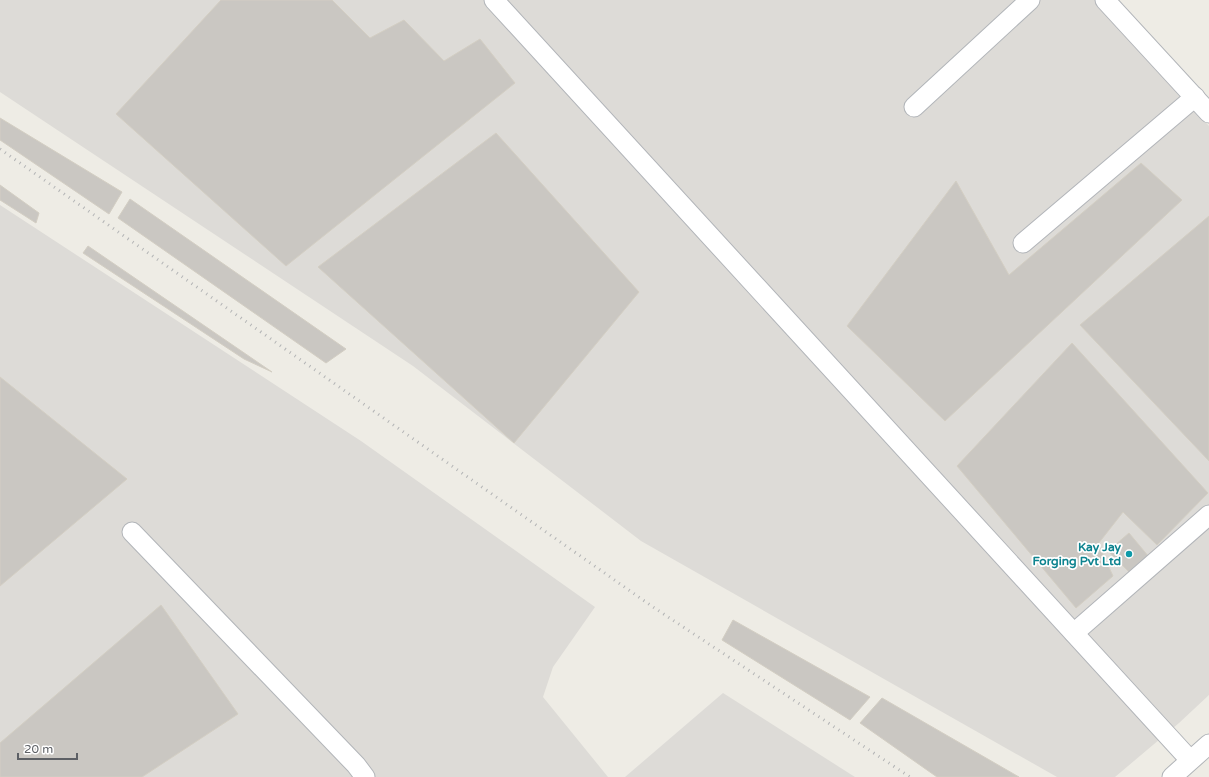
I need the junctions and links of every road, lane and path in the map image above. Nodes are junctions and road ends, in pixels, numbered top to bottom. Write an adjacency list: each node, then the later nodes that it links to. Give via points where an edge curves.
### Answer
1 (494, 0): 10 (street)
2 (1030, 0): 5 (street)
3 (1105, 0): 4 (street)
4 (1194, 98): 6 (street); 7 (street)
5 (914, 107)
6 (1209, 113)
7 (1023, 243)
8 (1209, 515): 10 (street)
9 (132, 532): 13 (street)
10 (1074, 633): 12 (street)
11 (1209, 744): 12 (street)
12 (1190, 760): 14 (street)
13 (365, 777)
14 (1172, 777)

